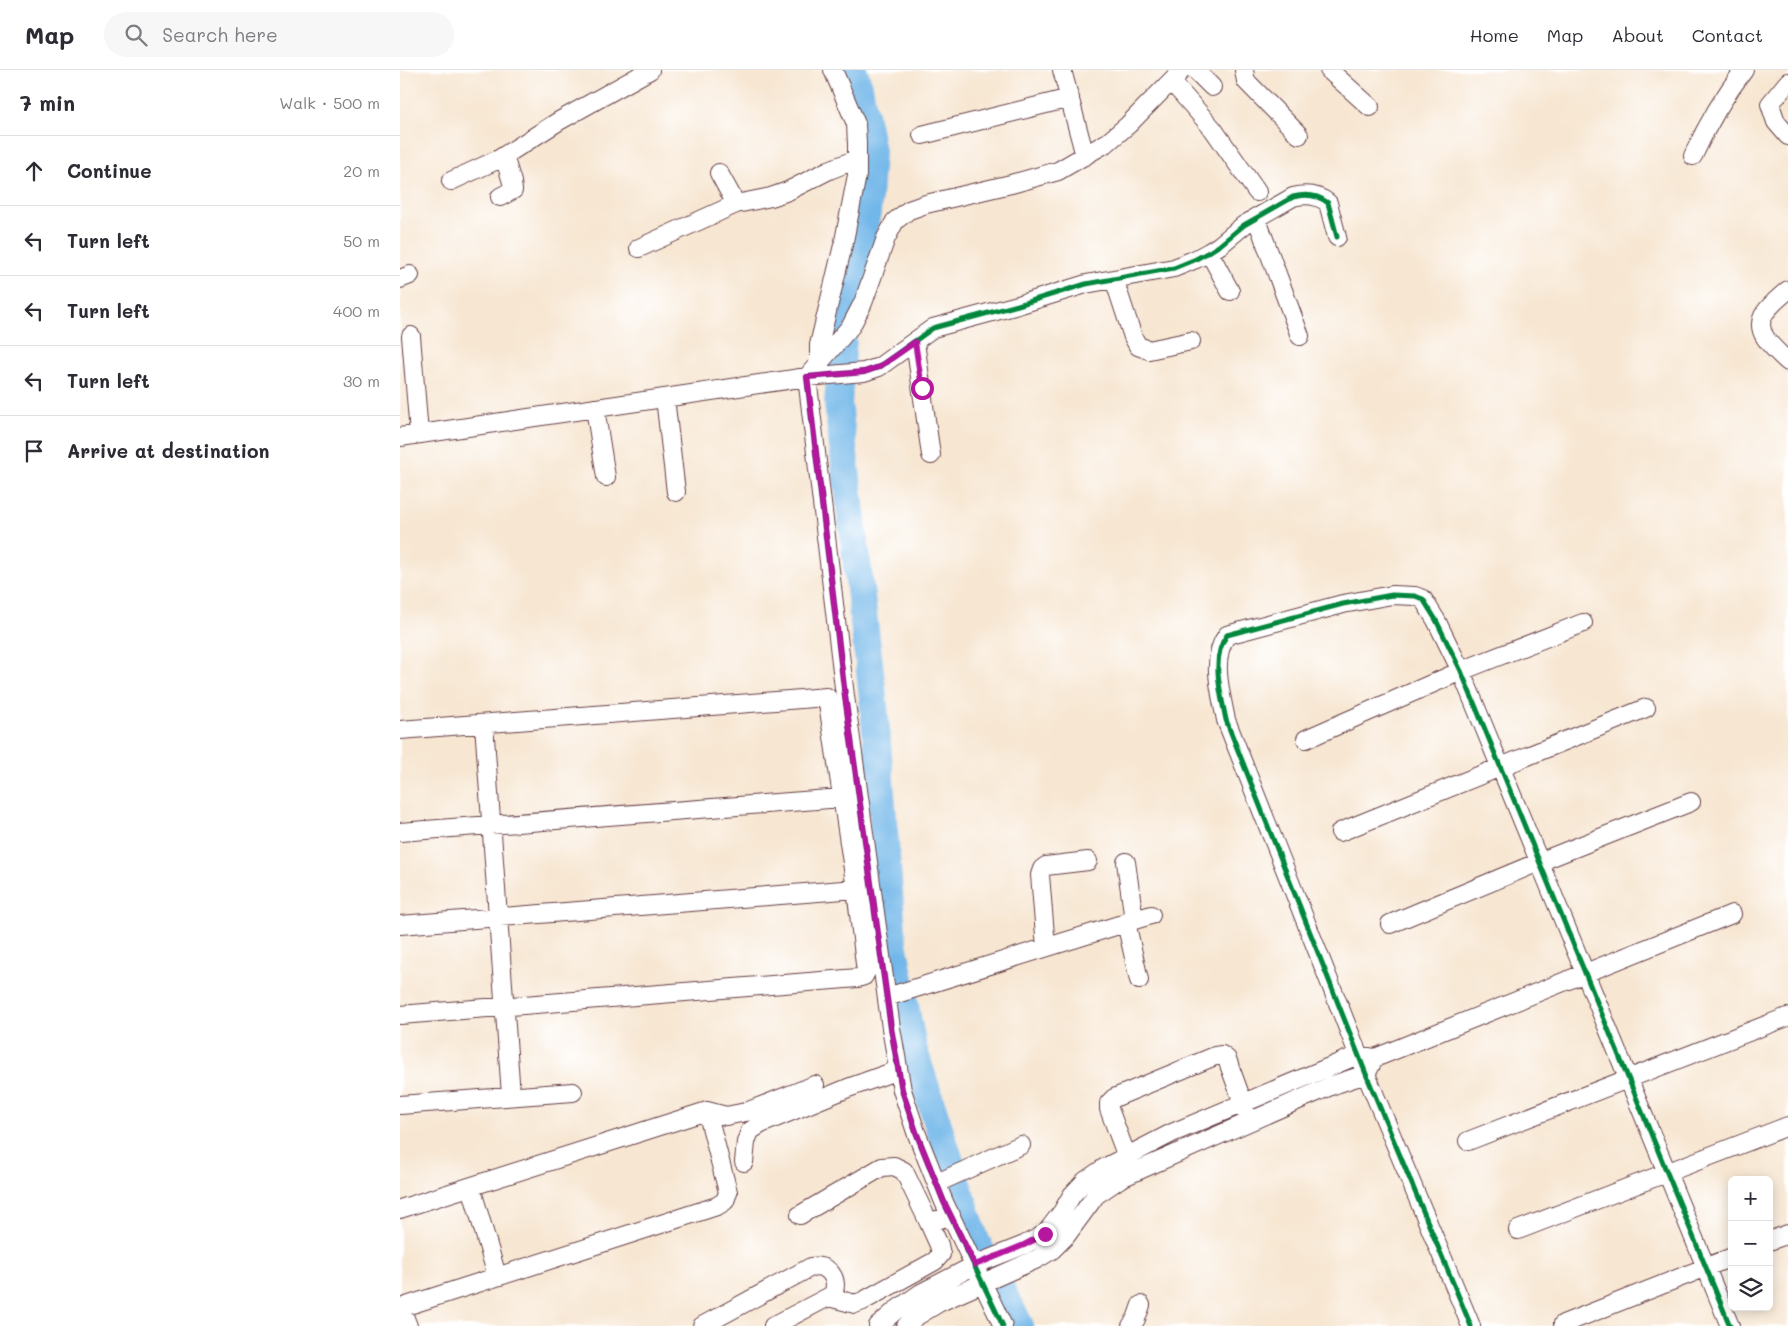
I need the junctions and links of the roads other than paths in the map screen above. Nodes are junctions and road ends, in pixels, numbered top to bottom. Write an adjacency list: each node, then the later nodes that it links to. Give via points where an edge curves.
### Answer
1 (650, 70): 16 (street)
2 (833, 70): 19 (street, via 856,124)
3 (1062, 70): 11 (street)
4 (1195, 70): 10 (street)
5 (1244, 70): 14 (street, via 1246,81)
6 (1329, 70): 12 (street)
7 (1744, 70): 18 (street, via 1709,122)
8 (1177, 76): 17 (street, via 1122,130); 22 (street)
9 (1788, 82): 15 (street, via 1770,104 1772,116)
10 (1212, 86)
11 (1070, 98): 13 (street); 17 (street)
12 (1370, 107)
13 (922, 135)
14 (1299, 136)
15 (1788, 136)
16 (504, 156): 21 (street); 23 (street, via 513,190)
17 (1085, 156): 37 (street, via 1058,171 926,204 909,210 895,221 863,303)
18 (1693, 156)
19 (857, 159): 24 (street, via 788,191); 37 (street, via 857,175 844,241 819,345)
20 (718, 173): 24 (street)
21 (450, 181)
22 (1256, 192)
23 (500, 197)
24 (736, 204): 27 (street)
25 (1256, 217): 26 (street, via 1293,197 1317,197 1330,206); 28 (street); 33 (street)
26 (1337, 237)
27 (639, 248)
28 (1209, 252): 29 (street, via 1174,268); 31 (street)
29 (1114, 279): 34 (street, via 1138,346 1149,350); 35 (street, via 1086,284 934,328)
30 (1788, 290): 36 (street, via 1763,316 1761,326 1765,338)
31 (1230, 291)
32 (412, 336): 40 (street)
33 (1300, 336)
34 (1191, 341)
35 (915, 342): 37 (street, via 879,367 864,372 849,374); 42 (street)
36 (1788, 362)
37 (820, 368): 38 (street); 69 (street, via 844,686)
38 (665, 398): 39 (street); 44 (street)
39 (595, 408): 40 (street); 43 (street)
40 (418, 434): 41 (street)
41 (400, 437)
42 (931, 455)
43 (606, 477)
44 (676, 492)
45 (1583, 624): 46 (street)
46 (1461, 671): 50 (street); 51 (street); 73 (street, via 1436,620 1423,599 1416,596 1392,595 1343,604 1244,630 1227,635 1219,651 1218,669 1226,720)
47 (1646, 708): 51 (street)
48 (484, 724): 49 (street); 52 (street, via 827,697); 54 (street)
49 (400, 730)
50 (1306, 739)
51 (1500, 767): 56 (street); 59 (street)
52 (842, 798): 54 (street); 60 (street)
53 (1692, 802): 59 (street)
54 (492, 824): 55 (street); 62 (street)
55 (400, 832)
56 (1340, 832)
57 (1088, 860): 66 (street, via 1042,869)
58 (1126, 862): 63 (street)
59 (1539, 862): 64 (street); 67 (street)
60 (856, 889): 62 (street); 70 (street, via 866,972 858,978)
61 (1732, 914): 67 (street)
62 (498, 918): 65 (street); 70 (street)
63 (1137, 919): 66 (street); 68 (street)
64 (1390, 924)
65 (400, 925)
66 (1046, 947): 69 (street)
67 (1584, 973): 73 (street); 76 (street)
68 (1140, 980)
69 (890, 996): 74 (street)
70 (505, 1006): 71 (street); 79 (street)
71 (400, 1015)
72 (1787, 1017): 76 (street)
73 (1367, 1056): 75 (street); 80 (street)
74 (898, 1070): 88 (street, via 761,1124 750,1131); 91 (street, via 916,1132)
75 (1366, 1074): 83 (street); 116 (street)
76 (1628, 1078): 85 (street); 90 (street)
77 (815, 1085): 82 (street, via 746,1112 726,1116)
78 (573, 1092): 79 (street)
79 (511, 1096): 81 (street)
80 (1243, 1104): 83 (street); 87 (street); 87 (street, via 1227,1058 1222,1056 1215,1056 1114,1098 1108,1103 1109,1109)
81 (400, 1105)
82 (707, 1110): 92 (street); 103 (street, via 728,1192 725,1201 718,1206)
83 (1249, 1121): 89 (street)
84 (1788, 1126): 90 (street)
85 (1468, 1141)
86 (1021, 1145): 91 (street)
87 (1126, 1156): 89 (street); 101 (street, via 1084,1181 1045,1234)
88 (744, 1162)
89 (1134, 1172): 104 (street, via 1096,1195 1052,1250)
90 (1667, 1173): 97 (street); 102 (street)
91 (950, 1177): 95 (street)
92 (471, 1187): 93 (street); 103 (street)
93 (400, 1209)
94 (800, 1215): 96 (street, via 882,1167 894,1166 904,1171)
95 (950, 1215): 96 (street); 101 (street)
96 (930, 1223): 105 (street, via 940,1245 941,1254 935,1261 863,1302 855,1304)
97 (1518, 1230)
98 (1788, 1234): 99 (street)
99 (1773, 1240)
100 (1728, 1259): 102 (street)
101 (977, 1264): 104 (street); 112 (street, via 921,1294)
102 (1706, 1267): 108 (street); 117 (street)
103 (497, 1276): 107 (street)
104 (985, 1282): 113 (street, via 940,1302); 114 (street)
105 (830, 1297): 110 (street, via 835,1290 835,1280 830,1272 824,1267 811,1267); 111 (street)
106 (1141, 1305): 115 (street)
107 (401, 1308): 109 (street)
108 (1563, 1324)
109 (408, 1326)
110 (702, 1326)
111 (774, 1326)
112 (878, 1326)
113 (906, 1326)
114 (1004, 1326)
115 (1131, 1326)
116 (1472, 1326)
117 (1730, 1326)

